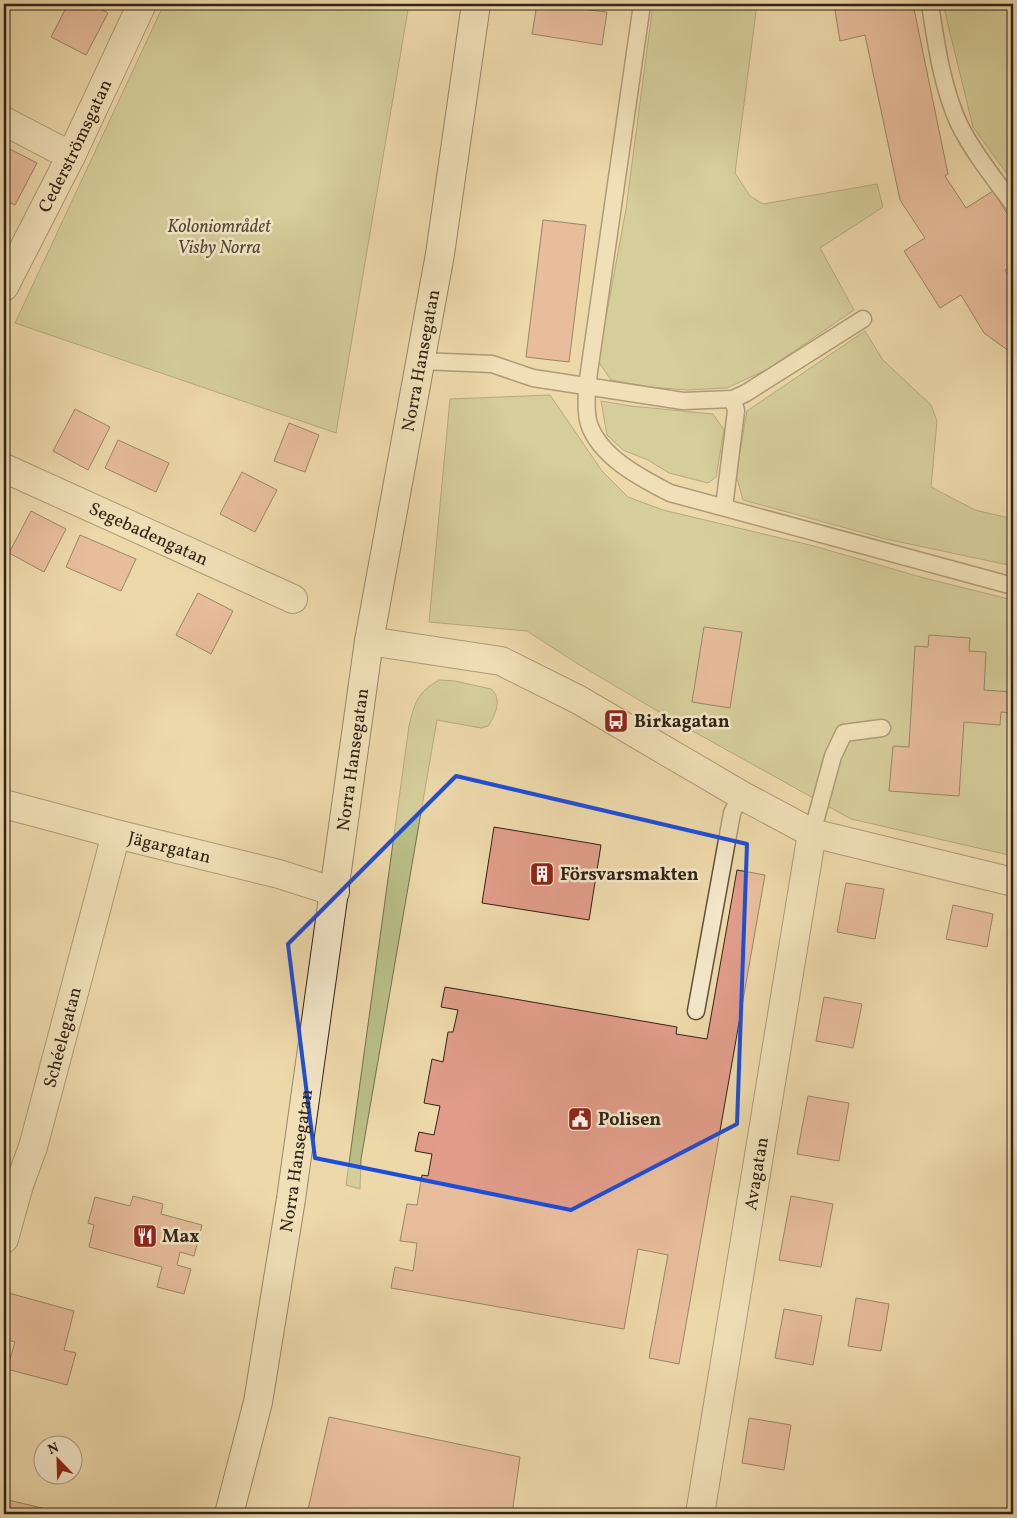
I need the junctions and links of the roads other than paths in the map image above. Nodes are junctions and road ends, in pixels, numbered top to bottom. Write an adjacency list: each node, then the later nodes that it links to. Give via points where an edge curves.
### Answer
1 (142, 4): 6 (street, Cederströmsgatan)
2 (476, 4): 10 (street, Norra Hansegatan, via 442,244)
3 (642, 4): 11 (lane)
4 (930, 4): 7 (lane, via 950,102 960,125)
5 (4, 121): 6 (street)
6 (72, 156): 8 (street, Cederströmsgatan)
7 (1013, 204)
8 (4, 287)
9 (863, 319): 12 (lane, via 774,377)
10 (421, 361): 11 (lane, via 492,364 533,378); 17 (street, Norra Hansegatan)
11 (588, 386): 12 (lane, via 683,400); 14 (lane, via 586,408 590,426 621,464 670,493)
12 (733, 399): 14 (lane, via 736,411)
13 (4, 468): 16 (street, Segebadengatan)
14 (724, 507): 15 (lane)
15 (1013, 586)
16 (293, 599)
17 (369, 641): 19 (street, via 501,661 579,700); 24 (street, Norra Hansegatan)
18 (882, 728): 21 (lane, via 844,734 833,756)
19 (741, 795): 21 (street); 25 (lane, via 732,813)
20 (4, 804): 22 (street, Jägargatan)
21 (812, 833): 23 (street); 29 (street, Avagatan)
22 (116, 834): 24 (street, Jägargatan, via 279,874); 26 (street, Schéelegatan, via 32,1146)
23 (1013, 882)
24 (335, 892): 28 (street, Norra Hansegatan, via 292,1199 258,1402)
25 (696, 1011)
26 (11, 1183): 27 (street, Schéelegatan)
27 (4, 1239)
28 (229, 1514)
29 (700, 1514)

